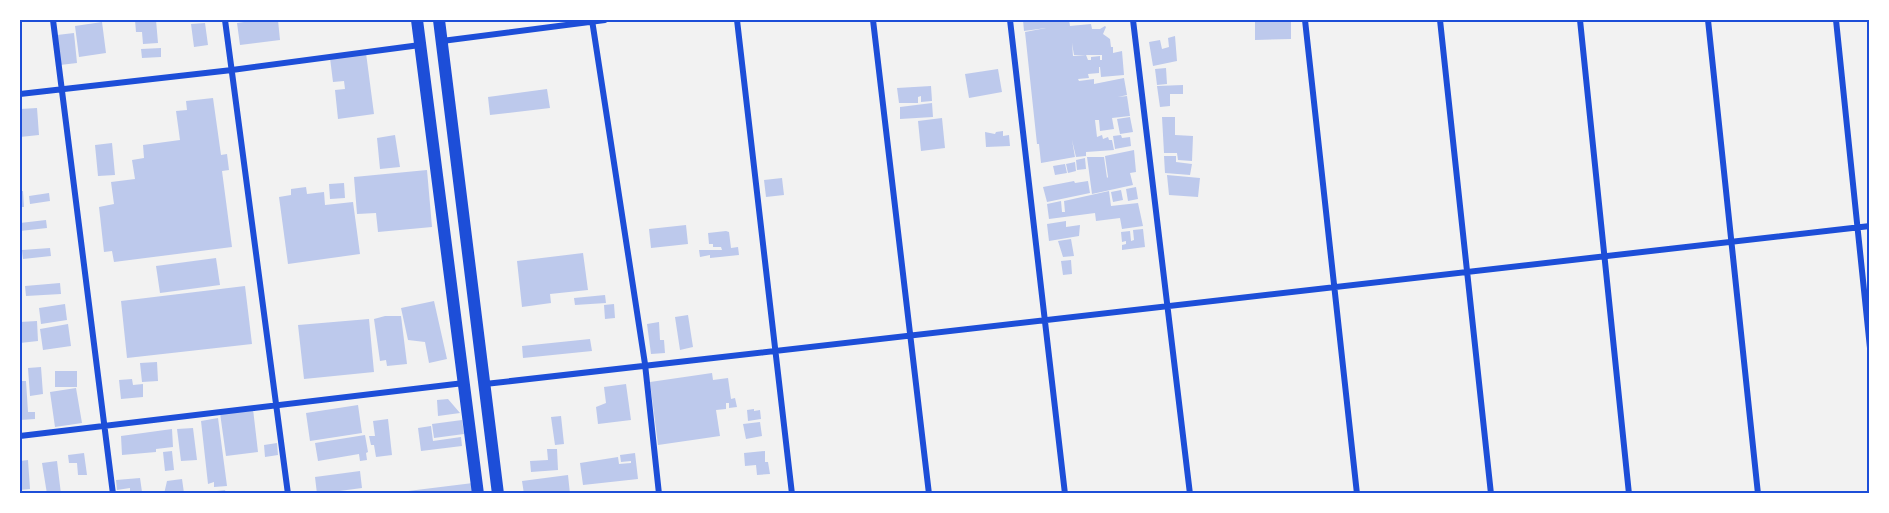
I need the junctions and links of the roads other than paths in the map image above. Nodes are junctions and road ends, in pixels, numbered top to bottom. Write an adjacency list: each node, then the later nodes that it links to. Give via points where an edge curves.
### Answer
1 (53, 20): 19 (street)
2 (225, 20): 18 (street)
3 (417, 20): 17 (main road)
4 (439, 20): 16 (main road)
5 (592, 20): 6 (street); 16 (street); 32 (street)
6 (605, 20)
7 (737, 20): 31 (street)
8 (873, 20): 29 (street)
9 (1010, 20): 28 (street)
10 (1132, 20): 27 (street)
11 (1305, 20): 26 (street)
12 (1440, 20): 25 (street)
13 (1580, 20): 24 (street)
14 (1708, 20): 23 (street)
15 (1836, 20): 22 (street)
16 (442, 41): 34 (main road)
17 (420, 45): 18 (street); 33 (main road)
18 (232, 70): 19 (street); 35 (street)
19 (62, 90): 20 (street); 36 (street)
20 (20, 94)
21 (1869, 226): 22 (street)
22 (1857, 227): 23 (street); 30 (street)
23 (1732, 241): 24 (street); 50 (street)
24 (1604, 256): 25 (street); 49 (street)
25 (1467, 271): 26 (street); 48 (street)
26 (1334, 286): 27 (street); 47 (street)
27 (1167, 305): 28 (street); 46 (street)
28 (1045, 319): 29 (street); 45 (street)
29 (910, 334): 31 (street); 44 (street)
30 (1869, 348)
31 (776, 350): 32 (street); 43 (street)
32 (645, 364): 34 (street); 42 (street)
33 (464, 383): 35 (street); 40 (main road)
34 (484, 384): 41 (main road)
35 (277, 405): 36 (street); 39 (street)
36 (104, 426): 37 (street); 38 (street)
37 (20, 436)
38 (113, 494)
39 (288, 494)
40 (478, 494)
41 (498, 494)
42 (659, 494)
43 (792, 494)
44 (929, 494)
45 (1065, 494)
46 (1190, 494)
47 (1357, 494)
48 (1491, 494)
49 (1629, 494)
50 (1758, 494)

